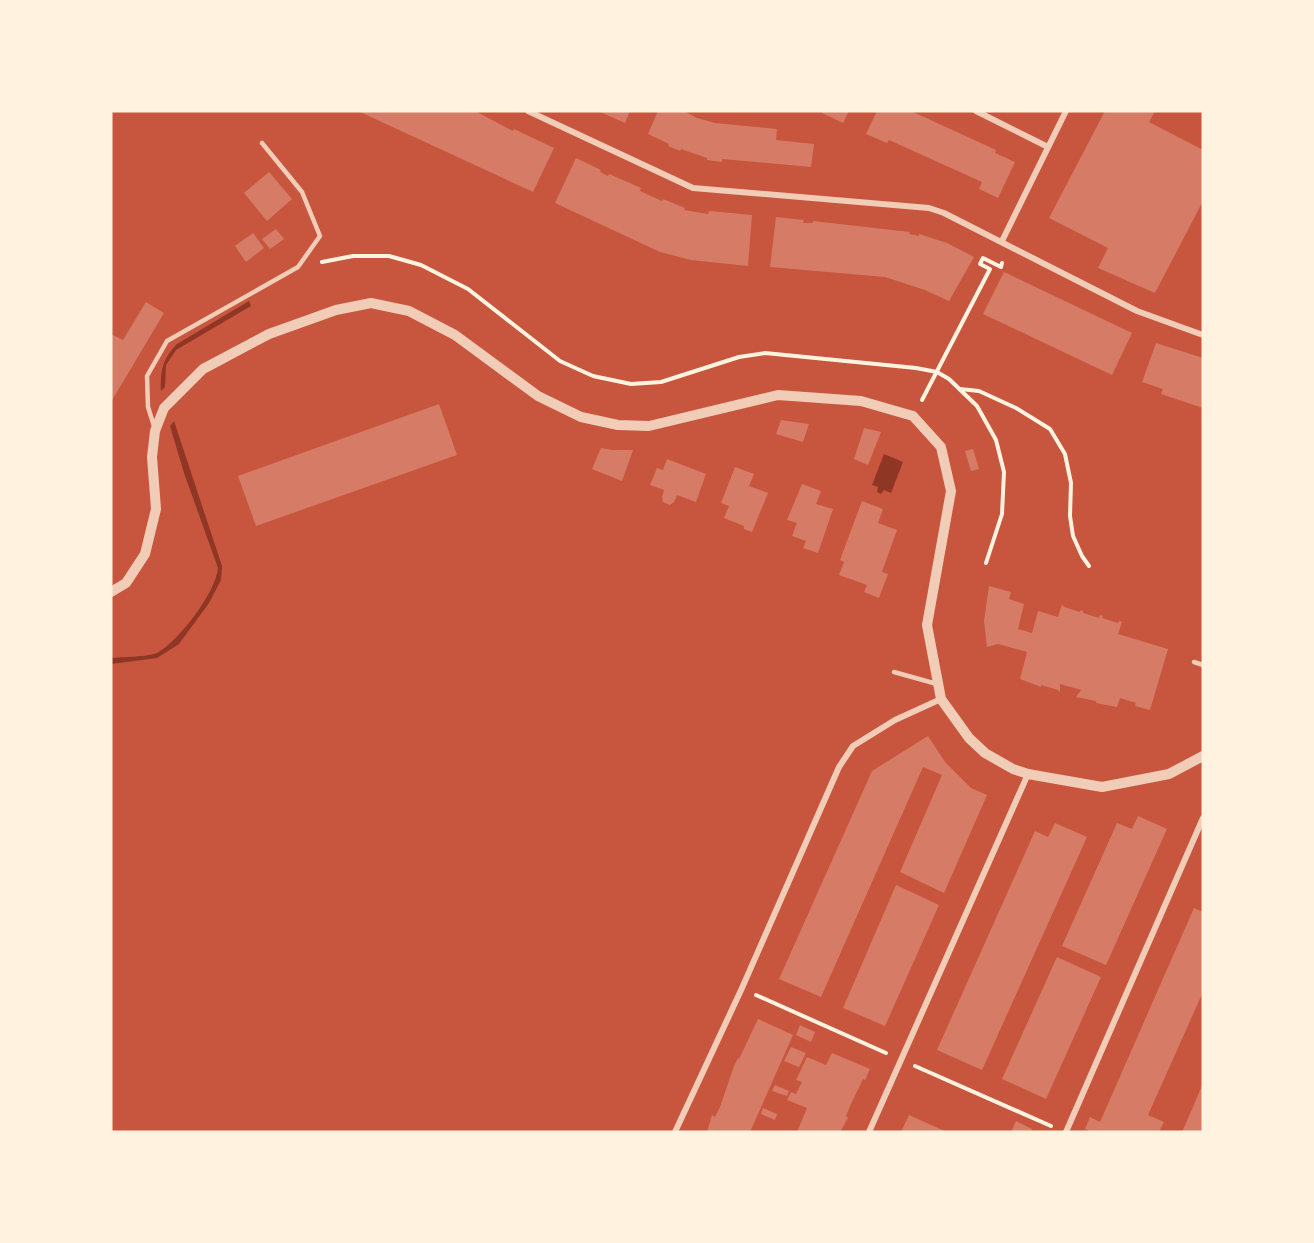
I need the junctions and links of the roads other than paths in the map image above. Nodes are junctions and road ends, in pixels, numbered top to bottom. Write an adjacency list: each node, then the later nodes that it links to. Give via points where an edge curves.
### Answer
1 (528, 111): 6 (street, via 693,188 929,208)
2 (976, 111): 5 (street)
3 (1066, 111): 5 (street)
4 (262, 143): 8 (lane, via 302,192 320,236 298,267 167,342 147,376 148,407)
5 (1048, 147): 6 (street)
6 (1002, 241): 7 (street, via 1137,311)
7 (1203, 335)
8 (155, 431): 9 (street, via 152,457 156,509 144,554 126,583); 13 (street, via 164,408 204,369 269,334 336,310 371,303 410,311 455,335 538,396 581,417 618,425 649,426 778,395 861,401 913,416 941,447 951,491 927,625)
9 (111, 592)
10 (1194, 662): 11 (lane)
11 (1203, 665)
12 (894, 672): 13 (lane)
13 (937, 684): 14 (street)
14 (941, 699): 16 (street, via 985,753); 18 (street, via 895,720 853,746 839,767)
15 (1203, 756): 16 (street, via 1169,774 1102,787)
16 (1028, 774): 19 (street)
17 (1203, 818): 20 (street)
18 (675, 1132)
19 (869, 1132)
20 (1066, 1132)

